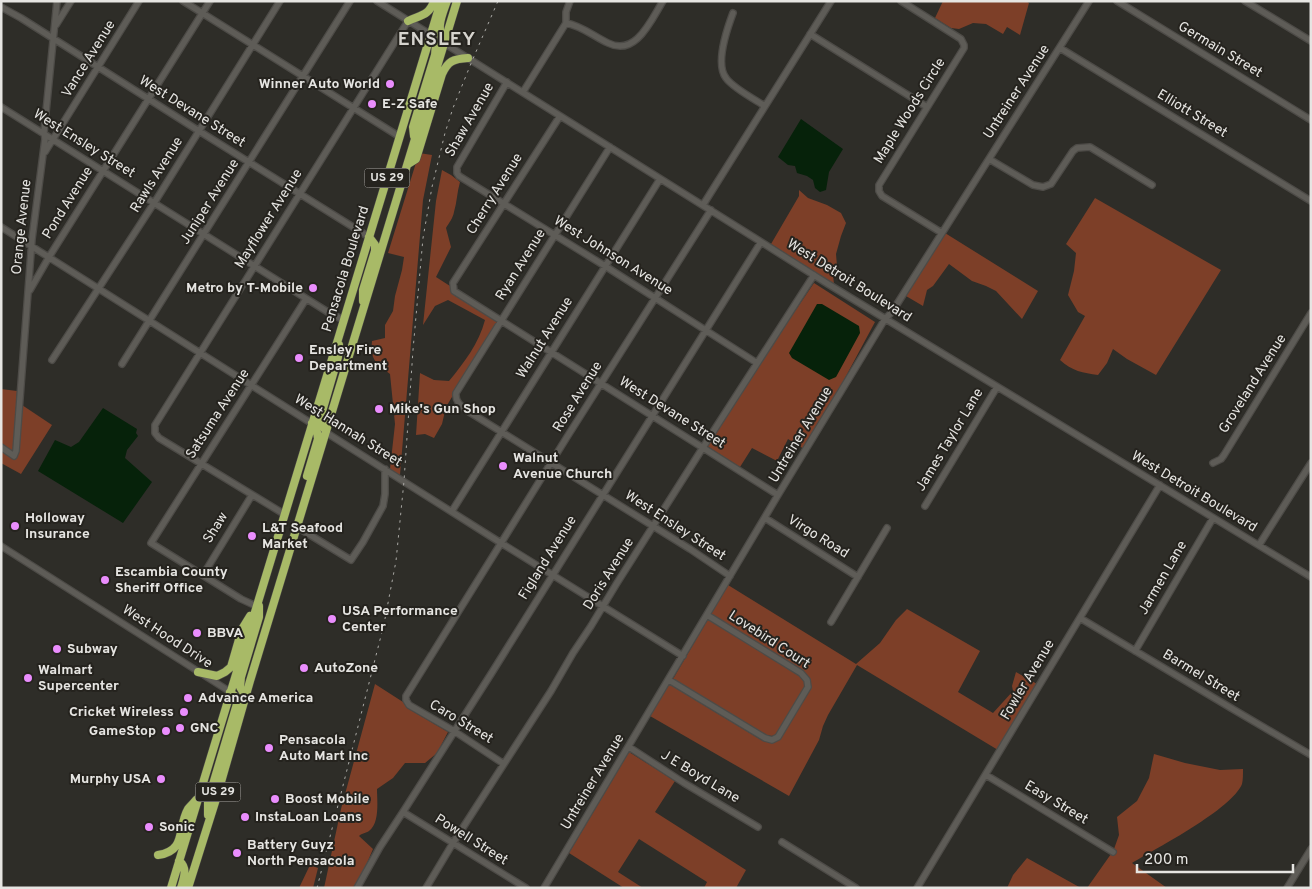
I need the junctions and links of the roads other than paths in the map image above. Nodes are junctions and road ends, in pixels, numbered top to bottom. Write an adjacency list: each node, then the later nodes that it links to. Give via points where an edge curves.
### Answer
1 (57, 1): 25 (street, Orange Avenue)
2 (71, 1): 25 (street)
3 (140, 1): 34 (street, Vance Avenue)
4 (183, 1): 21 (street)
5 (210, 1): 21 (street, Pond Avenue)
6 (280, 1): 31 (street, Rawls Avenue)
7 (350, 1): 35 (street, Juniper Avenue)
8 (377, 1): 23 (street, West Detroit Boulevard)
9 (434, 1): 23 (highway, via 428,13)
10 (441, 1): 27 (highway, Pensacola Boulevard / US 29)
11 (447, 1): 30 (highway, via 439,34)
12 (457, 1): 30 (highway, Pensacola Boulevard / US 29)
13 (570, 1): 24 (street)
14 (663, 1): 24 (street, via 641,36 626,45 609,44)
15 (831, 1): 26 (street)
16 (901, 1): 41 (street, Maple Woods Circle, via 964,44)
17 (1089, 1): 32 (street, Untreiner Avenue)
18 (1117, 1): 44 (street, Germain Street)
19 (1245, 1): 29 (street)
20 (1, 7): 28 (street, West Devane Street)
21 (202, 13): 31 (street); 38 (street, Pond Avenue)
22 (733, 13): 39 (street, via 722,53 724,75)
23 (408, 21): 27 (street, West Detroit Boulevard); 42 (street, Mayflower Avenue)
24 (566, 22): 37 (street)
25 (56, 25): 28 (street, Orange Avenue)
26 (810, 34): 39 (street); 41 (street)
27 (430, 35): 30 (street, West Detroit Boulevard); 47 (highway, Pensacola Boulevard / US 29); 49 (highway, via 436,45 435,55 413,127)
28 (54, 38): 34 (street, West Devane Street); 46 (street, Orange Avenue)
29 (1311, 41)
30 (444, 44): 33 (street, West Detroit Boulevard); 49 (highway, Pensacola Boulevard / US 29)
31 (253, 45): 35 (street); 45 (street, Rawls Avenue)
32 (1060, 48): 52 (street, Untreiner Avenue); 60 (street, Elliott Street)
33 (468, 58): 36 (street, West Detroit Boulevard); 54 (highway, via 447,64 416,159)
34 (98, 67): 38 (street, West Devane Street); 48 (street, Vance Avenue)
35 (303, 76): 42 (street); 53 (street, Juniper Avenue)
36 (507, 82): 37 (street, West Detroit Boulevard); 55 (street, Shaw Avenue)
37 (523, 92): 43 (street, West Detroit Boulevard)
38 (148, 99): 45 (street, West Devane Street); 56 (street, Pond Avenue)
39 (765, 106): 63 (street)
40 (1, 107): 46 (street, West Ensley Street)
41 (927, 107): 66 (street, Maple Woods Circle, via 878,188 882,196)
42 (353, 108): 47 (street); 59 (street, Mayflower Avenue)
43 (560, 116): 50 (street, West Detroit Boulevard); 62 (street, Cherry Avenue)
44 (1311, 120)
45 (199, 131): 53 (street, West Devane Street); 61 (street, Rawls Avenue)
46 (44, 134): 48 (street, West Ensley Street); 51 (street, Orange Avenue)
47 (400, 137): 69 (highway, Pensacola Boulevard / US 29)
48 (53, 139): 51 (street, Vance Avenue); 56 (street, West Ensley Street)
49 (414, 143): 54 (highway, Pensacola Boulevard / US 29)
50 (610, 147): 57 (street, West Detroit Boulevard); 67 (street, Ryan Avenue)
51 (43, 155): 71 (street, Orange Avenue)
52 (989, 159): 58 (street, via 1042,187 1051,184 1073,151 1090,147); 66 (street, Untreiner Avenue)
53 (249, 163): 59 (street, West Devane Street); 68 (street, Juniper Avenue)
54 (408, 164): 81 (highway, Pensacola Boulevard / US 29)
55 (456, 170): 62 (street, West Johnson Avenue, via 460,176)
56 (103, 171): 61 (street, West Ensley Street); 72 (street, Pond Avenue)
57 (660, 179): 63 (street, West Detroit Boulevard); 74 (street, Walnut Avenue)
58 (1152, 185)
59 (300, 194): 69 (street, West Devane Street); 73 (street, Mayflower Avenue)
60 (1311, 201)
61 (154, 203): 68 (street, West Ensley Street); 77 (street, Rawls Avenue)
62 (504, 203): 67 (street, West Johnson Avenue); 76 (street, Cherry Avenue)
63 (703, 205): 64 (street, West Detroit Boulevard)
64 (711, 210): 70 (street, West Detroit Boulevard); 79 (street, Rose Avenue)
65 (1, 227): 71 (street, West Hannah Street)
66 (942, 233): 83 (street, Untreiner Avenue)
67 (555, 234): 74 (street, West Johnson Avenue); 86 (street, Ryan Avenue)
68 (204, 235): 73 (street, West Ensley Street); 85 (street, Juniper Avenue)
69 (369, 237): 81 (highway, via 375,251 363,290); 84 (highway, Pensacola Boulevard / US 29)
70 (761, 242): 75 (street, West Detroit Boulevard); 87 (street, Figland Avenue)
71 (32, 246): 72 (street, West Hannah Street); 78 (street, Orange Avenue)
72 (49, 257): 77 (street, West Hannah Street); 78 (street, Pond Avenue)
73 (254, 266): 80 (street, West Ensley Street); 90 (street, Mayflower Avenue)
74 (605, 266): 79 (street, West Johnson Avenue); 89 (street, Walnut Avenue)
75 (814, 275): 83 (street, West Detroit Boulevard); 92 (street, Doris Avenue)
76 (453, 287): 86 (street, West Devane Street, via 456,293)
77 (99, 289): 85 (street, West Hannah Street); 91 (street, Rawls Avenue)
78 (29, 292): 102 (street, Orange Avenue, via 14,456)
79 (656, 297): 87 (street, West Johnson Avenue); 94 (street, Rose Avenue)
80 (306, 299): 84 (street, West Ensley Street); 95 (street, Satsuma Avenue)
81 (363, 311): 100 (highway, Pensacola Boulevard / US 29)
82 (1311, 314): 106 (street, Groveland Avenue, via 1224,455)
83 (885, 319): 96 (street, West Detroit Boulevard); 112 (street, Untreiner Avenue)
84 (344, 320): 88 (highway, Pensacola Boulevard / US 29)
85 (150, 321): 90 (street, West Hannah Street); 93 (street, Juniper Avenue)
86 (501, 321): 89 (street, West Devane Street); 97 (street, Ryan Avenue, via 456,393)
87 (706, 329): 92 (street, West Johnson Avenue); 98 (street, Figland Avenue)
88 (340, 331): 99 (highway, Pensacola Boulevard / US 29); 100 (highway, via 338,357 321,414 320,422)
89 (552, 352): 94 (street, West Devane Street); 101 (street, Walnut Avenue)
90 (200, 353): 95 (street, West Hannah Street); 104 (street, Mayflower Avenue, via 154,430 159,438)
91 (52, 360)
92 (757, 363): 103 (street, Doris Avenue)
93 (122, 364)
94 (602, 384): 98 (street, West Devane Street); 105 (street, Rose Avenue)
95 (252, 385): 99 (street, West Hannah Street); 104 (street, Satsuma Avenue)
96 (997, 387): 109 (street, West Detroit Boulevard); 113 (street, James Taylor Lane)
97 (456, 398): 101 (street, West Ensley Street, via 466,410)
98 (652, 415): 103 (street, West Devane Street); 110 (street, Figland Avenue)
99 (312, 423): 100 (street, West Hannah Street); 115 (highway, Pensacola Boulevard / US 29); 119 (highway, via 318,439 300,498)
100 (326, 431): 108 (street, West Hannah Street); 119 (highway, Pensacola Boulevard / US 29)
101 (501, 432): 105 (street, West Ensley Street); 114 (street, Walnut Avenue)
102 (1, 447)
103 (703, 447): 112 (street, West Devane Street); 118 (street, Doris Avenue)
104 (202, 463): 111 (street); 124 (street, Satsuma Avenue, via 151,543)
105 (552, 463): 110 (street, West Ensley Street); 121 (street, Rose Avenue)
106 (1213, 463)
107 (1311, 463): 123 (street)
108 (385, 469): 114 (street, West Hannah Street); 119 (street, via 384,506 351,560)
109 (1160, 485): 117 (street, West Detroit Boulevard); 133 (street, Fowler Avenue)
110 (603, 494): 118 (street, West Ensley Street); 125 (street, Figland Avenue)
111 (252, 495): 115 (street); 124 (street, Shaw)
112 (778, 496): 116 (street, Untreiner Avenue)
113 (925, 506)
114 (452, 512): 121 (street, West Hannah Street)
115 (284, 514): 129 (highway, Pensacola Boulevard / US 29)
116 (765, 518): 126 (street, Untreiner Avenue); 127 (street, Virgo Road)
117 (1213, 518): 123 (street, West Detroit Boulevard); 135 (street, Jarmen Lane)
118 (653, 526): 126 (street, West Ensley Street); 131 (street, Doris Avenue)
119 (296, 527): 140 (highway, Pensacola Boulevard / US 29)
120 (887, 528): 127 (street)
121 (501, 543): 125 (street, West Hannah Street); 141 (street, Rose Avenue)
122 (1, 546): 137 (street, West Hood Drive)
123 (1259, 546): 128 (street, West Detroit Boulevard)
124 (203, 575): 130 (street)
125 (552, 575): 131 (street, West Hannah Street); 142 (street, Figland Avenue)
126 (730, 576): 132 (street, Untreiner Avenue)
127 (858, 576): 134 (street)
128 (1311, 577)
129 (260, 595): 130 (highway, Pensacola Boulevard / US 29); 140 (highway, via 259,617 241,677 240,687)
130 (256, 606): 137 (highway, via 242,629 231,667 217,676); 139 (highway, Pensacola Boulevard / US 29)
131 (603, 606): 136 (street, West Hannah Street); 145 (street, Doris Avenue)
132 (707, 615): 136 (street, Untreiner Avenue); 138 (street, Lovebird Court, via 800,673 807,680 808,687 778,737 772,740)
133 (1080, 618): 135 (street, Barmel Street); 146 (street, Fowler Avenue)
134 (831, 622)
135 (1135, 651): 144 (street, Barmel Street)
136 (683, 656): 138 (street, Untreiner Avenue)
137 (198, 672): 139 (street, West Hood Drive)
138 (669, 680): 143 (street, Untreiner Avenue)
139 (230, 692): 140 (street, West Hood Drive); 147 (highway, Pensacola Boulevard / US 29); 149 (highway, via 236,697 237,704 208,800)
140 (246, 697): 149 (highway, Pensacola Boulevard / US 29)
141 (406, 700): 142 (street, Caro Street, via 409,705)
142 (454, 731): 145 (street, Caro Street); 148 (street, Figland Avenue)
143 (629, 747): 150 (street, J E Boyd Lane); 163 (street, Untreiner Avenue)
144 (1311, 755)
145 (504, 764): 152 (street, Doris Avenue)
146 (986, 775): 154 (street, Easy Street); 165 (street, Fowler Avenue)
147 (198, 799): 155 (highway, via 188,810 176,847 171,852); 156 (highway, Pensacola Boulevard / US 29)
148 (403, 812): 152 (street, Powell Street); 160 (street, Figland Avenue)
149 (208, 823): 159 (highway, Pensacola Boulevard / US 29)
150 (758, 827)
151 (782, 842): 164 (street)
152 (453, 843): 161 (street, Doris Avenue); 162 (street, Powell Street)
153 (1311, 849): 166 (street)
154 (1113, 852)
155 (158, 855)
156 (179, 861): 157 (highway, Pensacola Boulevard / US 29); 158 (highway, via 185,870)
157 (170, 888)
158 (181, 888)
159 (188, 888)
160 (357, 888)
161 (426, 888)
162 (526, 888)
163 (544, 888)
164 (856, 888)
165 (918, 888)
166 (1287, 888)

